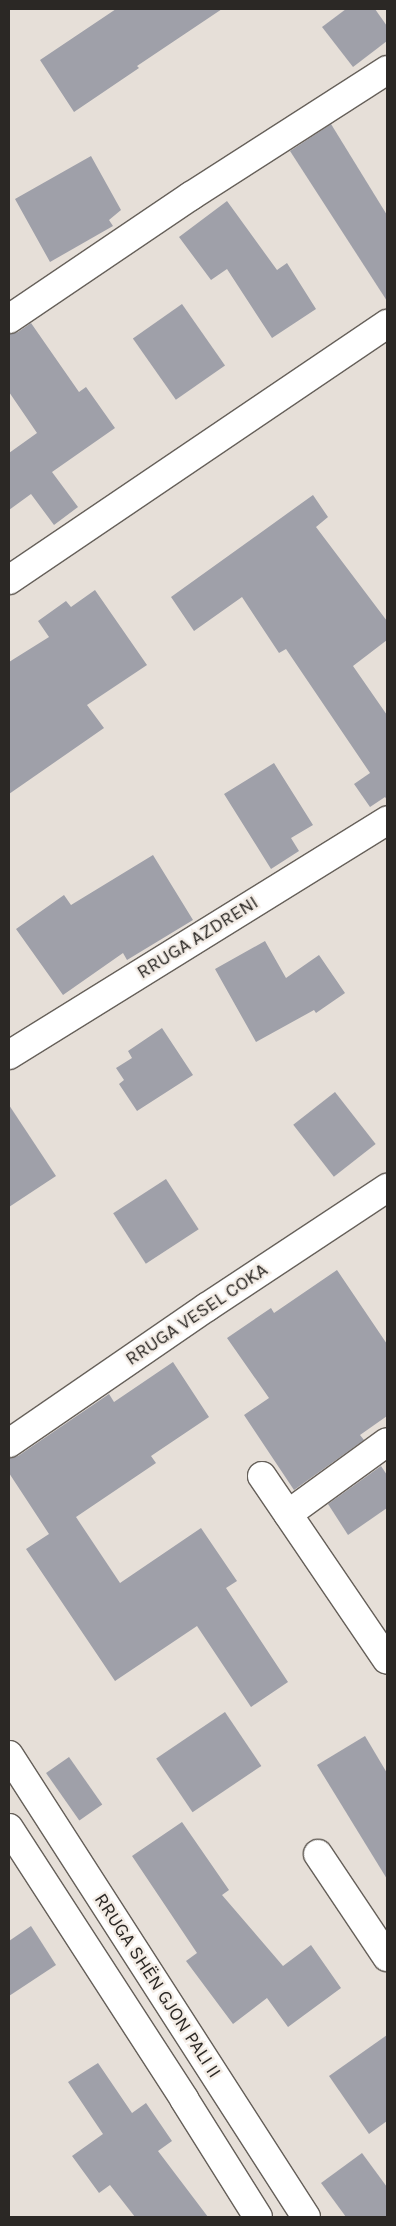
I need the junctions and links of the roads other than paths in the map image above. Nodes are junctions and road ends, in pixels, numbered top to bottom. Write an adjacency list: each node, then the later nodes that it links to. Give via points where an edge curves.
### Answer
1 (387, 70): 2 (street)
2 (9, 319)
3 (387, 324): 4 (street)
4 (9, 580)
5 (387, 821): 6 (street, RRUGA AZDRENI)
6 (9, 1055)
7 (387, 1188): 9 (street, RRUGA VESEL COKA)
8 (387, 1442): 11 (street)
9 (9, 1443)
10 (262, 1476): 11 (street)
11 (288, 1514): 12 (street)
12 (387, 1660)
13 (9, 1755): 18 (street, RRUGA SHËN GJON PALI II)
14 (9, 1828): 17 (street, RRUGA SHËN GJON PALI II)
15 (318, 1854): 16 (street)
16 (387, 1957)
17 (258, 2217)
18 (306, 2217)

